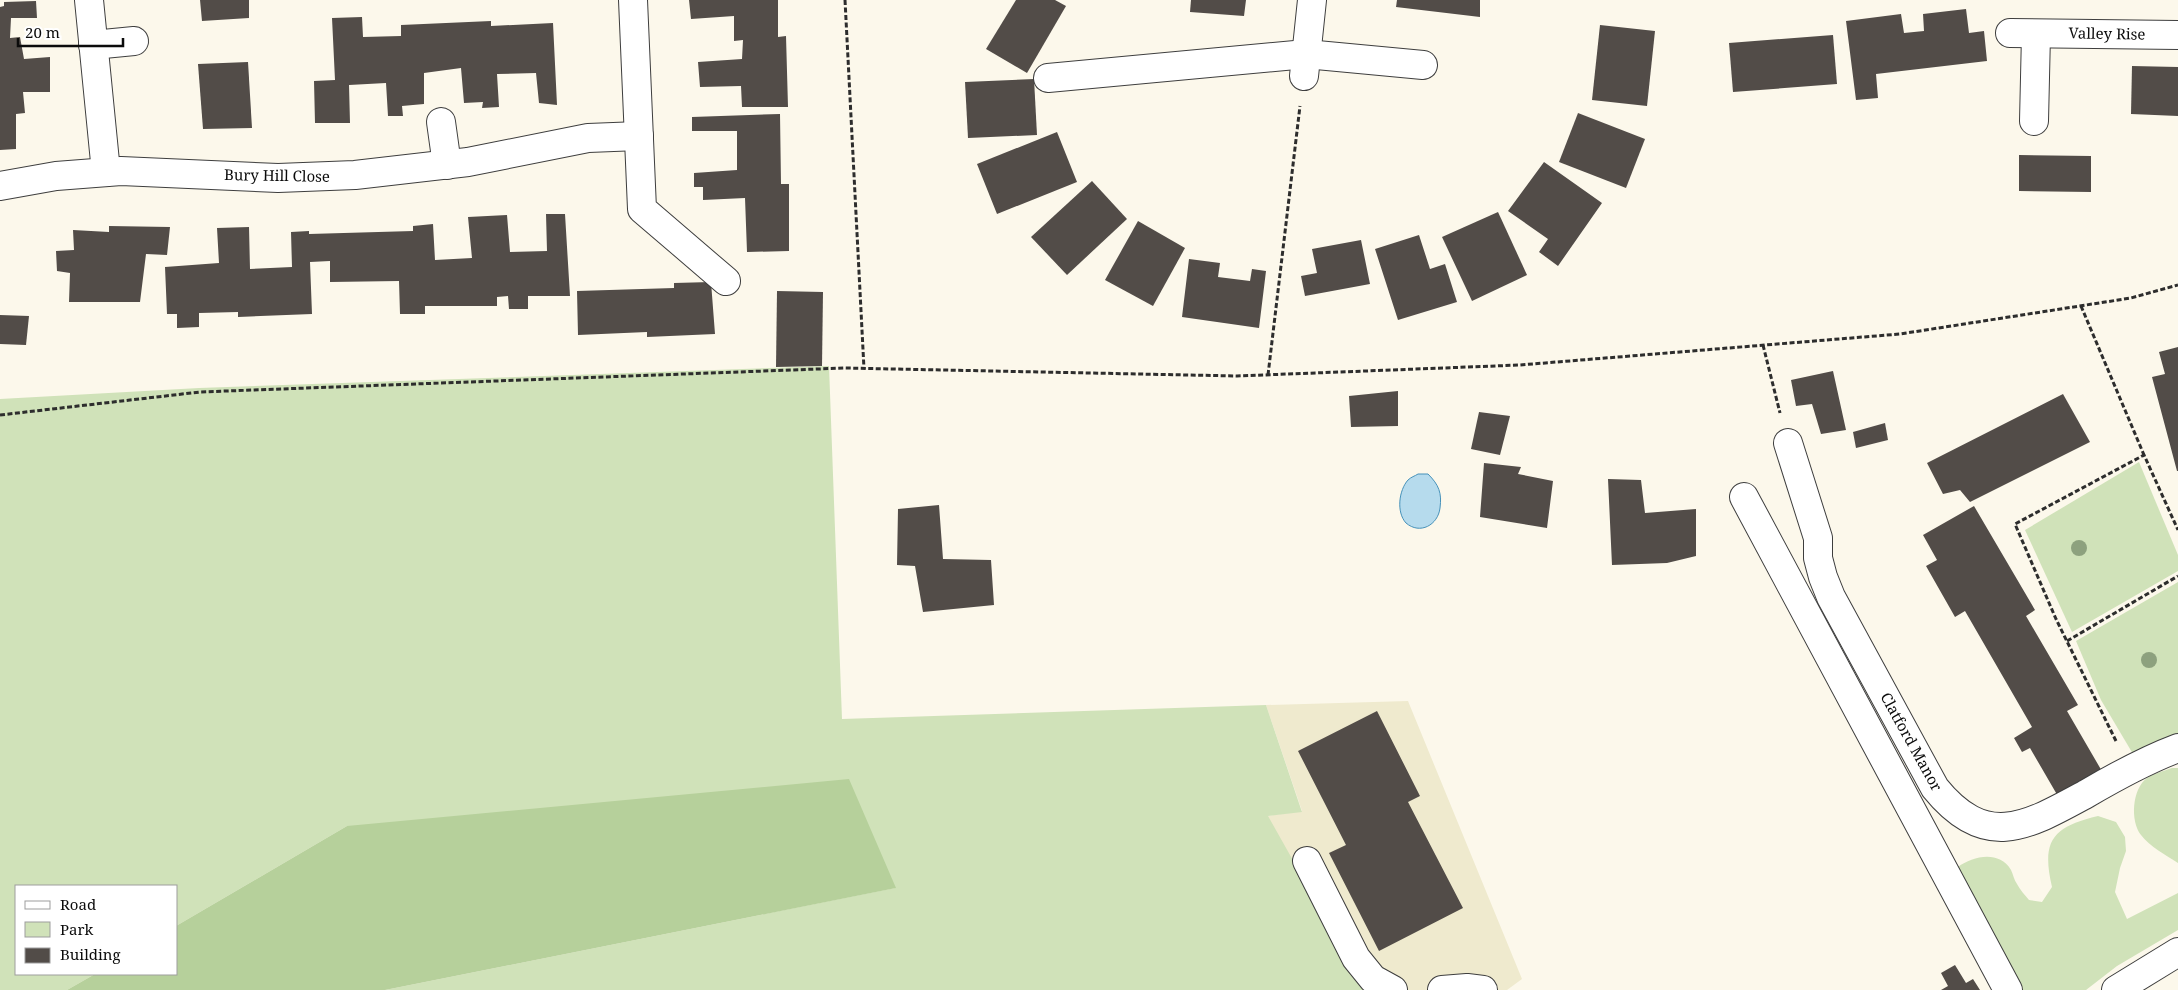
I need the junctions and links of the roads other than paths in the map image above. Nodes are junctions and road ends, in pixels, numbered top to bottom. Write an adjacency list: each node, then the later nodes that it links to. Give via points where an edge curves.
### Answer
1 (89, 0): 6 (street)
2 (633, 0): 12 (street)
3 (1312, 0): 7 (street)
4 (2178, 35): 10 (street, Valley Rise, via 2023,33)
5 (134, 41): 6 (street)
6 (93, 45): 14 (street)
7 (1305, 65): 8 (street); 9 (street, via 1203,64)
8 (1423, 65)
9 (1048, 78)
10 (2034, 121)
11 (441, 122): 13 (street)
12 (638, 136): 13 (street, Bury Hill Close, via 588,138); 16 (street, via 642,209)
13 (447, 165): 14 (street, Bury Hill Close, via 318,178)
14 (106, 172): 15 (street, Bury Hill Close, via 56,176)
15 (0, 186)
16 (726, 281)
17 (1788, 443): 19 (street, Clatford Manor, via 1818,538 1818,558 1831,597 1935,788 1950,807 1969,820 1991,826 2016,827 2041,819 2130,770)
18 (1744, 497): 25 (street)
19 (2178, 748)
20 (1307, 860): 22 (street, via 1356,958 1373,979)
21 (2178, 952): 26 (street)
22 (1393, 990)
23 (1442, 990): 24 (street)
24 (1483, 990)
25 (2008, 990)
26 (2116, 990)

